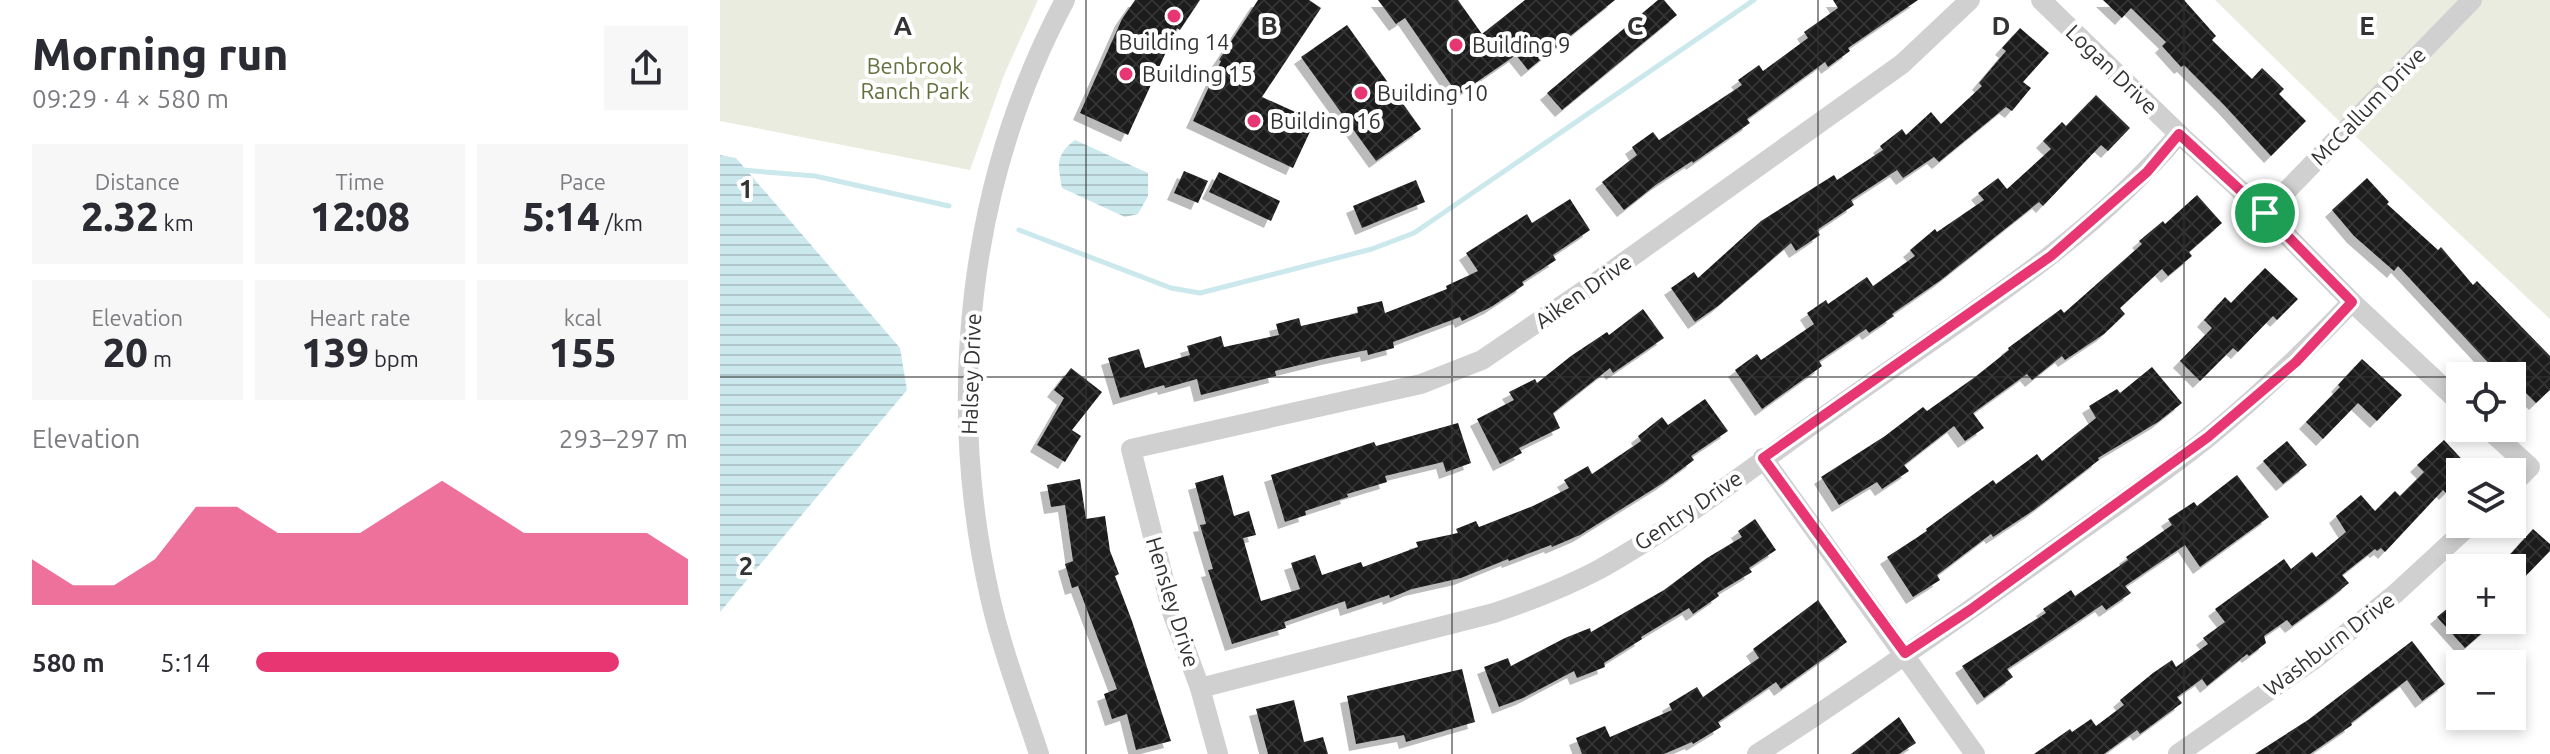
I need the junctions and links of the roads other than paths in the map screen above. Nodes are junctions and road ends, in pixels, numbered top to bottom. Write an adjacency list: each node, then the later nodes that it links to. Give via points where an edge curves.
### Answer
1 (1065, 0): 16 (street, Halsey Drive, via 1001,155 976,272 967,386 972,493 983,564)
2 (1970, 0): 10 (street, Aiken Drive, via 1902,64 1482,360 1421,384)
3 (2041, 0): 5 (street, Logan Drive)
4 (2472, 0): 6 (street, McCallum Drive)
5 (2179, 134): 6 (street, Logan Drive); 11 (street, Gentry Drive, via 2147,172 2051,256)
6 (2265, 213): 7 (street, Logan Drive)
7 (2352, 302): 8 (street, Logan Drive); 14 (street, via 2296,362 2208,437)
8 (2446, 390)
9 (2502, 442): 12 (street)
10 (1131, 449): 15 (street, Hensley Drive, via 1172,612)
11 (1763, 458): 14 (street); 15 (street, Gentry Drive, via 1600,569 1542,597)
12 (2520, 458)
13 (2456, 538): 20 (street, Washburn Drive, via 2316,658)
14 (1905, 653): 18 (street); 19 (street)
15 (1200, 688): 17 (street, Hensley Drive)
16 (1039, 754)
17 (1218, 754)
18 (1757, 754)
19 (1975, 754)
20 (2178, 754)

